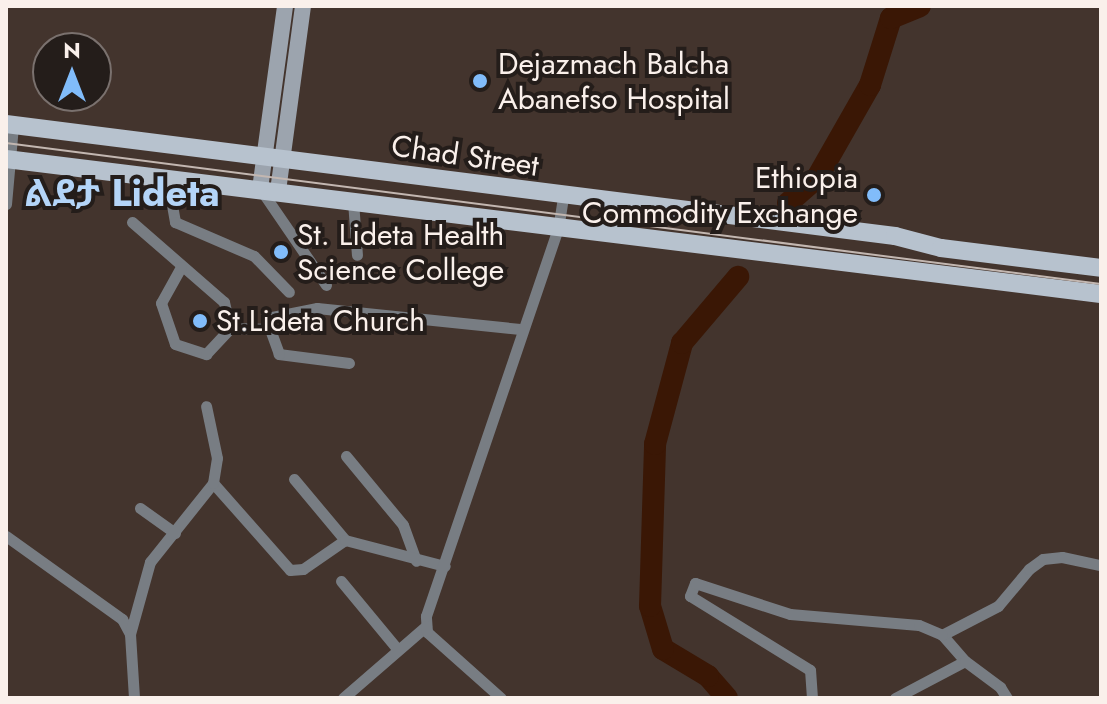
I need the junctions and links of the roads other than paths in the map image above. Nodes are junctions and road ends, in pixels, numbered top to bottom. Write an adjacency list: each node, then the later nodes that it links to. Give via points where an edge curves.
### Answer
1 (285, 6): 4 (main road)
2 (303, 6): 4 (main road)
3 (9, 125): 4 (main road, Chad Street); 5 (street)
4 (273, 158): 7 (main road); 8 (main road, Chad Street)
5 (8, 159): 6 (main road, Chad Street); 10 (street)
6 (167, 177): 7 (main road, Chad Street); 20 (street, via 175,222 254,256)
7 (268, 193): 9 (main road, Chad Street); 19 (street)
8 (563, 197): 12 (street); 13 (main road, Chad Street)
9 (353, 201): 12 (main road, Chad Street); 14 (street)
10 (6, 204)
11 (132, 222): 17 (street)
12 (558, 229): 16 (main road, Chad Street); 25 (street)
13 (917, 240): 15 (main road, Chad Street); 18 (main road, Chad Street, via 941,248)
14 (357, 255)
15 (1101, 261)
16 (864, 265): 21 (main road, Chad Street); 22 (main road, Chad Street, via 924,284)
17 (181, 267): 23 (street, via 224,302); 23 (street, via 161,303 175,344 206,354)
18 (1101, 268)
19 (326, 285)
20 (289, 292)
21 (1101, 294)
22 (1101, 304)
23 (230, 328): 24 (street)
24 (270, 329): 25 (street, via 276,314 317,308); 26 (street, via 279,354)
25 (520, 329): 38 (street)
26 (349, 363)
27 (206, 406): 30 (street, via 217,458)
28 (346, 456): 36 (street, via 403,525)
29 (294, 479): 34 (street)
30 (213, 483): 32 (street); 34 (street, via 290,570 303,569)
31 (140, 508): 32 (street)
32 (175, 533): 41 (street, via 145,571)
33 (11, 538): 35 (street); 41 (street, via 108,606)
34 (345, 540): 36 (street)
35 (6, 550)
36 (416, 561): 38 (street)
37 (1101, 565): 42 (street, via 1043,559 998,606)
38 (445, 566): 40 (street)
39 (341, 581): 43 (street)
40 (426, 626): 43 (street); 47 (street)
41 (130, 634): 45 (street)
42 (942, 635): 44 (street); 48 (street, via 919,625 790,614 695,583 690,596 810,670)
43 (398, 650): 46 (street)
44 (965, 661): 49 (street); 50 (street)
45 (134, 698)
46 (343, 698)
47 (501, 698)
48 (812, 698)
49 (895, 698)
50 (1007, 698)

